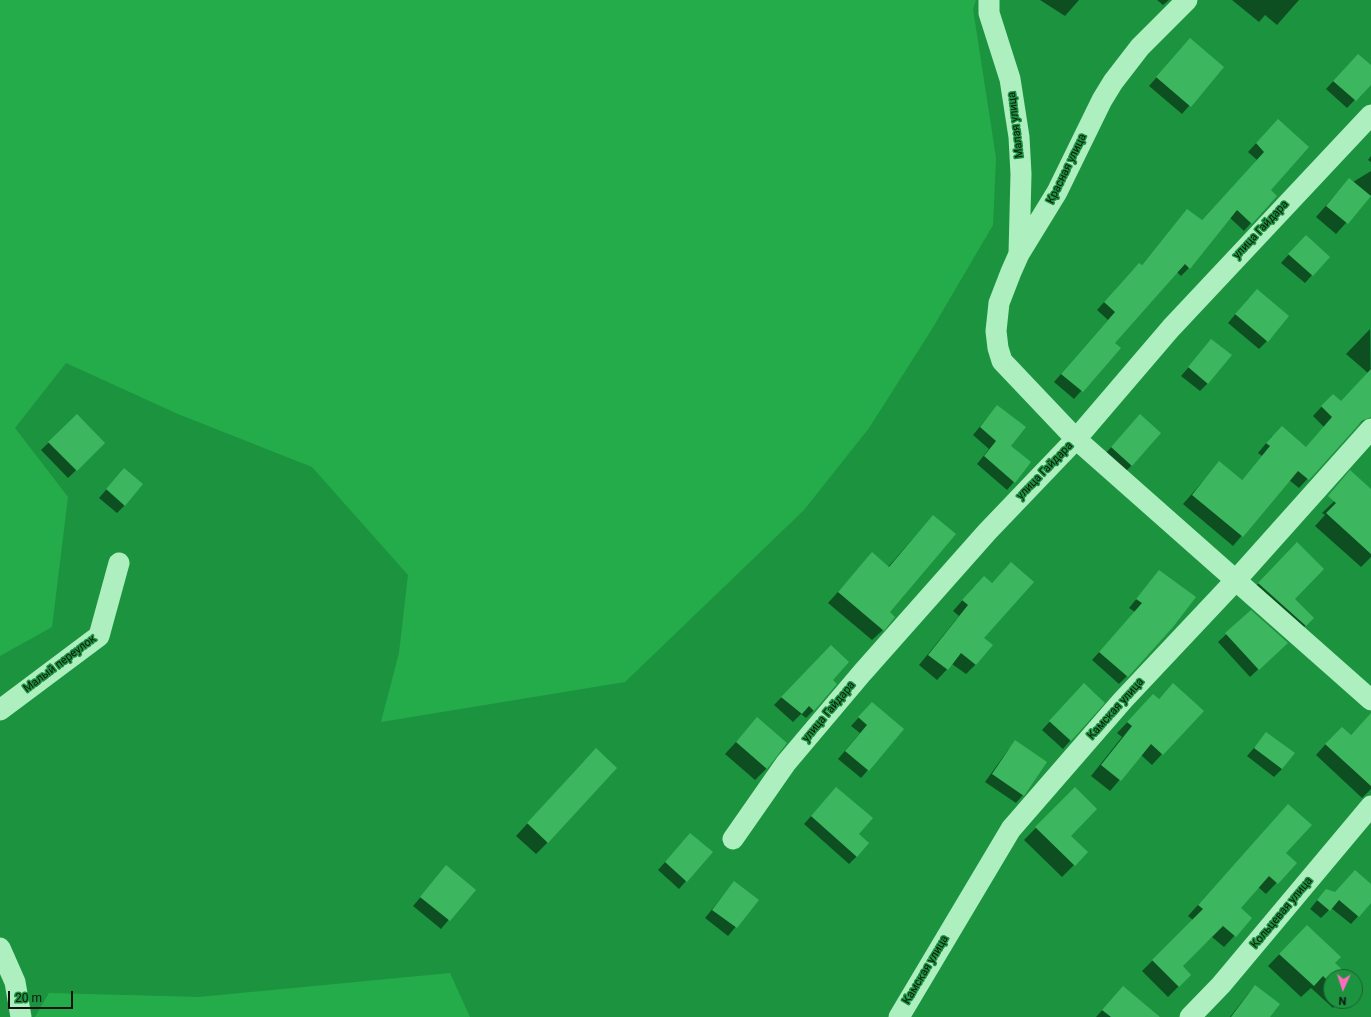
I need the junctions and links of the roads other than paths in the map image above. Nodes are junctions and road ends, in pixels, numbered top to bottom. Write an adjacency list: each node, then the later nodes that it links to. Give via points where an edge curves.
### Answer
1 (989, 0): 4 (street, Малая улица, via 989,13 1010,79 1019,137)
2 (1187, 0): 4 (street, Красная улица, via 1140,47 1113,82 1090,121 1057,192)
3 (1371, 115): 6 (street, улица Гайдара, via 1171,328)
4 (1019, 254): 6 (street, Красная улица, via 999,303 996,331 1002,360)
5 (1371, 429): 8 (street, Камская улица)
6 (1076, 439): 8 (street); 12 (street, улица Гайдара, via 987,532 862,673 786,763)
7 (119, 563): 10 (street, Малый переулок, via 98,636)
8 (1236, 580): 9 (street); 15 (street, Камская улица, via 1123,700 1011,829)
9 (1371, 700)
10 (0, 710)
11 (1371, 806): 16 (street, Кольцевая улица, via 1221,985)
12 (733, 839)
13 (0, 948): 14 (street, via 15,982)
14 (21, 1017)
15 (899, 1017)
16 (1190, 1017)

